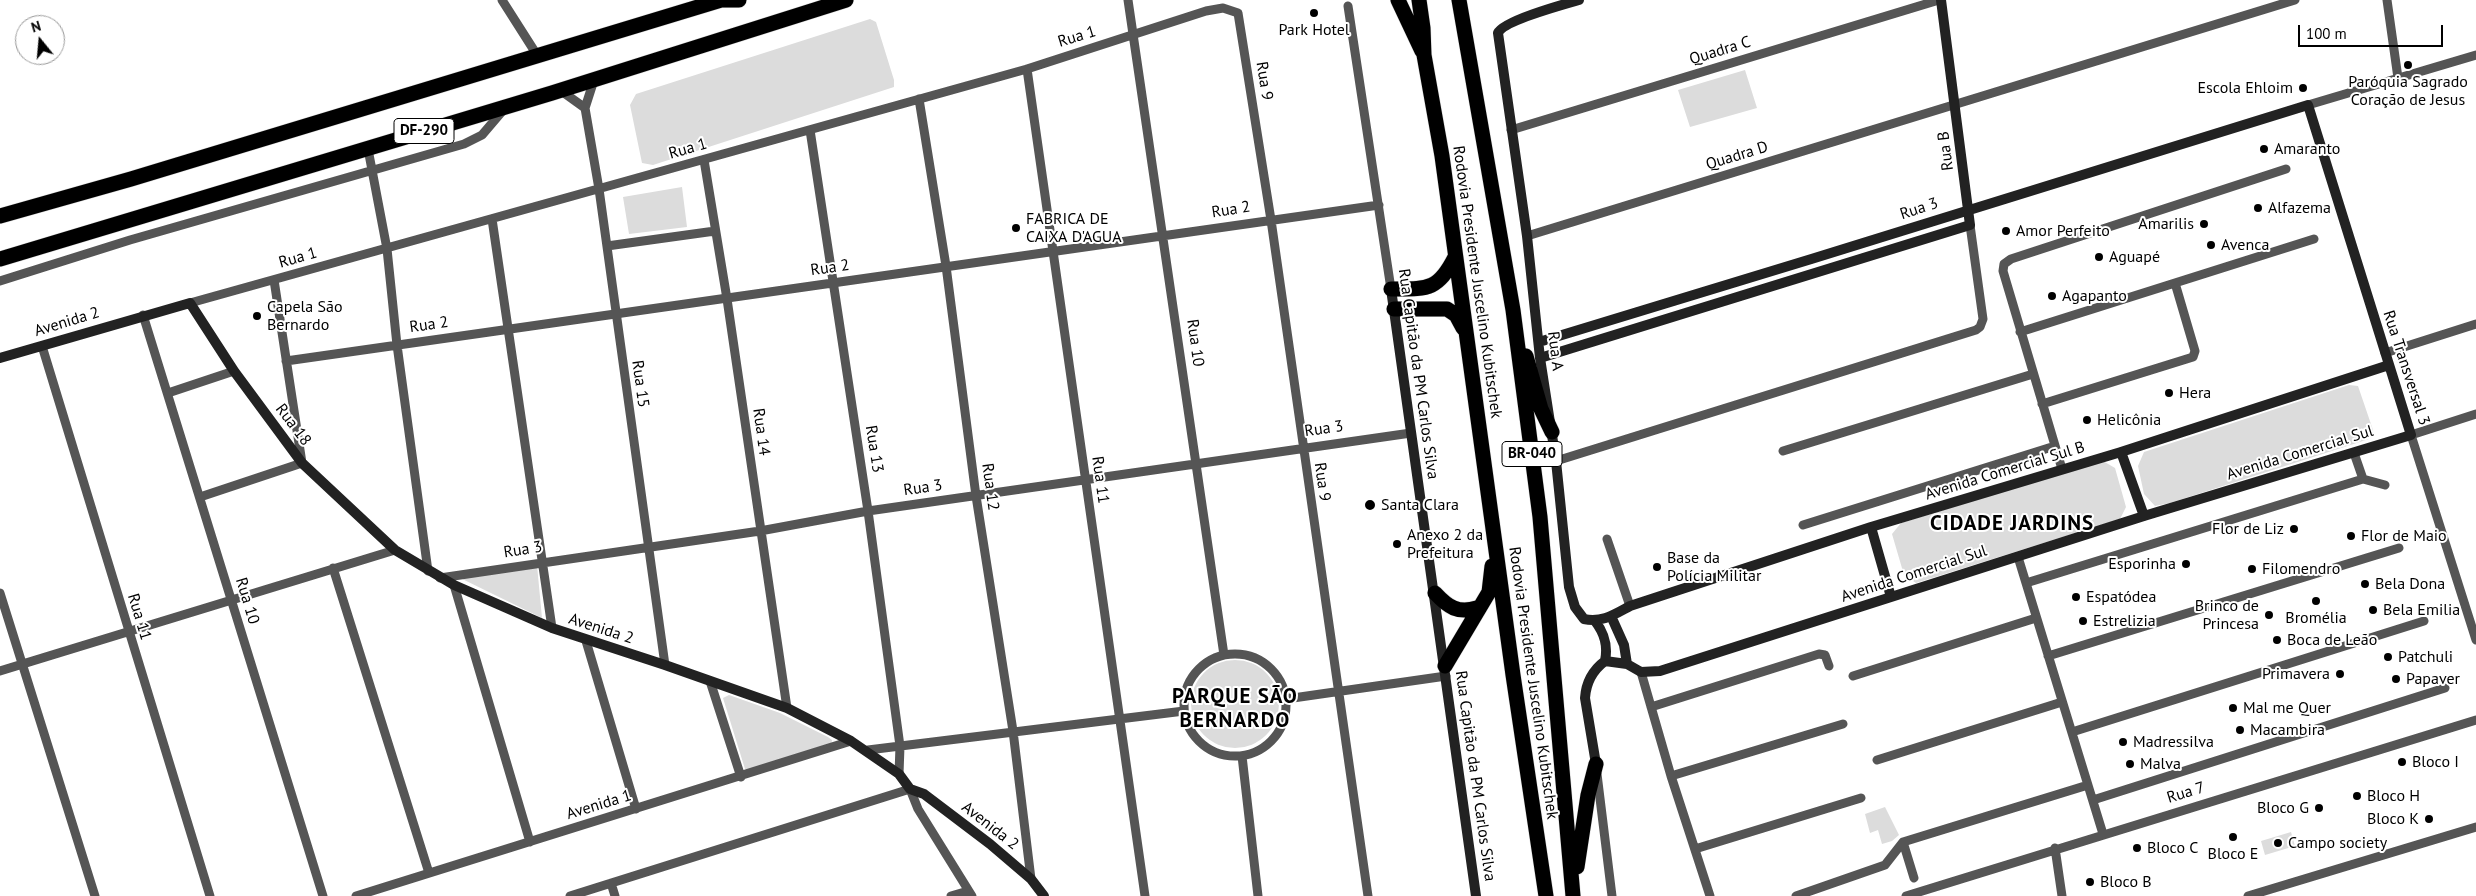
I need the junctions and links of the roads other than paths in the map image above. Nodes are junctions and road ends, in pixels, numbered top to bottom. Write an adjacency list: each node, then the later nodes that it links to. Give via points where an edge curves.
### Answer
1 (502, 0): 21 (street)
2 (720, 0): 3 (highway); 21 (highway, DF-290)
3 (739, 0)
4 (819, 0): 18 (highway, via 752,22)
5 (846, 0): 18 (highway, DF-290)
6 (1128, 0): 19 (street, Rua 10)
7 (1398, 0): 20 (highway)
8 (1410, 0): 20 (highway)
9 (1419, 0): 20 (highway, Rodovia Presidente Juscelino Kubitschek / BR-040)
10 (1579, 0): 14 (street)
11 (1940, 0): 28 (street, Rua B); 33 (street, Quadra C)
12 (2295, 0): 28 (street, Quadra D)
13 (2387, 0): 24 (street)
14 (1564, 2): 33 (street, Rua A, via 1500,29 1498,33)
15 (1348, 6): 39 (street, Rua Capitão da PM Carlos Silva)
16 (1463, 6): 65 (highway, Rodovia Presidente Juscelino Kubitschek / BR-040)
17 (1238, 13): 19 (street, Rua 1, via 1215,9); 43 (street, Rua 9)
18 (737, 34): 25 (highway, DF-290)
19 (1134, 35): 23 (street, Rua 1); 46 (street, Rua 10)
20 (1423, 54): 52 (highway, Rodovia Presidente Juscelino Kubitschek / BR-040, via 1442,156)
21 (537, 55): 41 (highway, DF-290)
22 (2476, 55): 24 (street)
23 (1027, 69): 27 (street, Rua 1); 51 (street, Rua 11)
24 (2398, 78): 29 (street)
25 (594, 80): 26 (highway, DF-290); 31 (street)
26 (560, 90): 30 (highway, DF-290); 31 (street)
27 (919, 99): 32 (street, Rua 1); 54 (street, Rua 12)
28 (1956, 105): 40 (street, Rua B); 47 (street, Quadra D)
29 (2308, 105): 40 (street, Rua 3); 75 (street, Rua Transversal 3)
30 (506, 106): 34 (highway, DF-290); 37 (street, via 491,127 474,140)
31 (585, 108): 38 (street, Rua 15)
32 (810, 130): 35 (street, Rua 1); 58 (street, Rua 13)
33 (1511, 130): 47 (street, Rua A)
34 (368, 149): 37 (street); 53 (highway, DF-290)
35 (704, 160): 38 (street, Rua 1); 45 (street, Rua 14)
36 (2286, 169): 71 (street, via 2011,259 2004,264 2003,271)
37 (372, 170): 50 (street); 57 (street)
38 (598, 189): 42 (street, Rua 1); 49 (street, Rua 15)
39 (1378, 205): 43 (street, Rua 2); 60 (street, Rua Capitão da PM Carlos Silva)
40 (1968, 209): 44 (street, Rua B); 55 (street, Rua 3)
41 (0, 216)
42 (492, 219): 50 (street, Rua 1); 69 (street)
43 (1271, 220): 46 (street, Rua 2); 89 (street, Rua 9)
44 (1970, 225): 61 (street, Rua 3); 93 (street, Rua B, via 1983,319 1980,327 1972,332)
45 (715, 232): 49 (street); 62 (street, Rua 14)
46 (1162, 236): 51 (street, Rua 2); 95 (street, Rua 10)
47 (1527, 236): 72 (street, Rua A)
48 (2314, 239): 59 (street)
49 (607, 246): 67 (street, Rua 15)
50 (387, 249): 56 (street, Rua 1); 73 (street)
51 (1054, 250): 54 (street, Rua 2); 97 (street, Rua 11)
52 (1455, 257): 60 (highway, via 1445,277 1436,283 1424,288); 70 (highway, Rodovia Presidente Juscelino Kubitschek / BR-040)
53 (0, 258)
54 (946, 266): 58 (street, Rua 2); 100 (street, Rua 12)
55 (1759, 276): 61 (street); 72 (street, Rua 3)
56 (274, 280): 63 (street, Rua 1); 78 (street, Rua 18)
57 (0, 281)
58 (834, 282): 62 (street, Rua 2); 102 (street, Rua 13)
59 (2175, 283): 71 (street); 83 (street, via 2195,355 2190,360)
60 (1391, 289): 64 (street, Rua Capitão da PM Carlos Silva)
61 (1764, 291): 77 (street, Rua 3)
62 (727, 299): 67 (street, Rua 2); 106 (street, Rua 14)
63 (190, 303): 66 (street, Rua 1); 80 (street, Rua 18)
64 (1394, 310): 70 (highway, via 1447,309 1456,315); 85 (street, Rua Capitão da PM Carlos Silva)
65 (1513, 310): 86 (highway, via 1541,409); 195 (highway, Rodovia Presidente Juscelino Kubitschek / BR-040, via 1540,517)
66 (143, 315): 74 (street, Avenida 2); 82 (street, Rua 10)
67 (615, 316): 69 (street, Rua 2); 109 (street, Rua 15)
68 (2476, 324): 75 (street)
69 (508, 330): 73 (street, Rua 2); 113 (street)
70 (1465, 332): 108 (highway, Rodovia Presidente Juscelino Kubitschek / BR-040)
71 (2020, 332): 81 (street)
72 (1539, 342): 77 (street, Rua A)
73 (397, 345): 78 (street, Rua 2); 115 (street)
74 (42, 346): 76 (street, Avenida 2); 130 (street, Rua 11)
75 (2385, 353): 79 (street, Rua Transversal 3)
76 (0, 358)
77 (1540, 358): 86 (street, Rua A)
78 (286, 361): 94 (street, Rua 18)
79 (2389, 365): 87 (street, Rua Transversal 3); 91 (street, Avenida Comercial Sul B)
80 (234, 371): 82 (street); 94 (street, Rua 18)
81 (2033, 374): 83 (street); 90 (street)
82 (168, 393): 101 (street, Rua 10)
83 (2042, 404): 88 (street)
84 (2476, 414): 87 (street)
85 (1411, 432): 89 (street, Rua 3); 120 (street, Rua Capitão da PM Carlos Silva)
86 (1552, 432): 93 (street, Rua A)
87 (2412, 435): 92 (street, Avenida Comercial Sul); 131 (street, Rua Transversal 3)
88 (2055, 446): 96 (street); 104 (street)
89 (1302, 448): 95 (street, Rua 3); 146 (street, Rua 9)
90 (1783, 451)
91 (2121, 452): 96 (street, Avenida Comercial Sul B); 103 (street)
92 (2354, 453): 98 (street); 103 (street, Avenida Comercial Sul)
93 (1556, 461): 128 (street, Rua A, via 1571,598 1584,619)
94 (302, 462): 101 (street); 111 (street, Avenida 2)
95 (1196, 464): 97 (street, Rua 3); 133 (street, Rua 10)
96 (2062, 469): 105 (street, Avenida Comercial Sul B)
97 (1085, 479): 100 (street, Rua 3); 152 (street, Rua 11)
98 (2363, 479): 99 (street); 117 (street)
99 (2385, 486)
100 (976, 496): 102 (street, Rua 3); 155 (street, Rua 12)
101 (200, 497): 122 (street, Rua 10)
102 (868, 511): 106 (street, Rua 3); 158 (street, Rua 13)
103 (2144, 516): 112 (street, Avenida Comercial Sul)
104 (1803, 525)
105 (1871, 526): 121 (street); 123 (street, Avenida Comercial Sul B)
106 (760, 531): 109 (street, Rua 3); 150 (street, Rua 14)
107 (1607, 539): 123 (street)
108 (1496, 542): 124 (highway, via 1489,592); 194 (highway, Rodovia Presidente Juscelino Kubitschek / BR-040)
109 (648, 547): 113 (street, Rua 3); 138 (street, Rua 15)
110 (2399, 548): 134 (street)
111 (395, 550): 114 (street); 115 (street, Avenida 2)
112 (2018, 557): 117 (street); 121 (street, Avenida Comercial Sul)
113 (542, 562): 116 (street, Rua 3); 129 (street)
114 (333, 568): 122 (street); 177 (street)
115 (428, 571): 116 (street, Avenida 2)
116 (440, 578): 118 (street, Avenida 2)
117 (2026, 583): 126 (street)
118 (454, 586): 129 (street, Avenida 2); 173 (street)
119 (0, 593): 136 (street)
120 (1435, 593): 124 (highway, via 1455,610 1466,612); 141 (street, Rua Capitão da PM Carlos Silva)
121 (1892, 597): 142 (street, Avenida Comercial Sul, via 1660,671)
122 (231, 599): 130 (street); 184 (street, Rua 10)
123 (1630, 606): 125 (street)
124 (1477, 608): 141 (highway)
125 (1611, 616): 128 (street); 137 (street, via 1624,644)
126 (2036, 618): 134 (street); 143 (street)
127 (2424, 621): 156 (street)
128 (1595, 622): 135 (street, via 1605,639)
129 (552, 628): 132 (street, Avenida 2)
130 (128, 632): 136 (street); 183 (street, Rua 11)
131 (2476, 640)
132 (586, 641): 138 (street, Avenida 2); 170 (street)
133 (1224, 655): 147 (street, via 1241,654 1257,659 1271,669 1281,683); 151 (street, via 1209,660 1188,682)
134 (2048, 656): 148 (street)
135 (1605, 661): 137 (street); 162 (street, via 1594,671 1585,698)
136 (22, 664): 140 (street); 182 (street)
137 (1627, 664): 142 (street)
138 (666, 665): 144 (street, Avenida 2)
139 (1830, 666): 149 (street, via 1825,655 1820,654)
140 (0, 671)
141 (1445, 671): 146 (street); 193 (street, Rua Capitão da PM Carlos Silva)
142 (1641, 672): 149 (street)
143 (1853, 676)
144 (710, 681): 150 (street, Avenida 2); 165 (street)
145 (2445, 688): 169 (street)
146 (1337, 692): 147 (street); 192 (street, Rua 9)
147 (1286, 699): 160 (street, via 1282,722 1270,742)
148 (2062, 702): 156 (street); 161 (street)
149 (1651, 707): 164 (street)
150 (786, 708): 157 (street, Avenida 2)
151 (1184, 711): 152 (street); 160 (street, via 1188,727 1197,740 1210,750)
152 (1119, 718): 155 (street); 190 (street, Rua 11)
153 (2476, 720): 172 (street, Rua 7)
154 (1843, 724): 164 (street)
155 (1013, 731): 158 (street); 179 (street, Rua 12)
156 (2072, 732): 166 (street)
157 (850, 741): 159 (street, Avenida 2); 165 (street, Avenida 1)
158 (900, 746): 159 (street); 163 (street, Rua 13)
159 (868, 750): 163 (street, Avenida 2)
160 (1242, 756): 191 (street)
161 (1876, 760)
162 (1596, 764): 195 (highway); 196 (street)
163 (899, 774): 167 (street, Avenida 2)
164 (1671, 776): 176 (street)
165 (741, 777): 170 (street, Avenida 1)
166 (2088, 785): 169 (street); 174 (street)
167 (910, 789): 179 (street, Avenida 2, via 924,794); 180 (street); 181 (street, Avenida 2, via 918,809)
168 (1861, 798): 176 (street)
169 (2093, 800): 172 (street)
170 (636, 810): 173 (street, Avenida 1)
171 (2476, 827): 201 (street)
172 (2103, 834): 175 (street, Rua 7)
173 (530, 842): 177 (street, Avenida 1)
174 (1903, 842): 178 (street); 198 (street, via 1885,865)
175 (2055, 848): 199 (street, Rua 7); 200 (street)
176 (1695, 849): 197 (street)
177 (429, 874): 185 (street, Avenida 1)
178 (1914, 878)
179 (1031, 879): 189 (street, Avenida 2)
180 (611, 884): 186 (street); 187 (street)
181 (970, 893): 188 (street)
182 (95, 896)
183 (210, 896)
184 (323, 896)
185 (356, 896)
186 (570, 896)
187 (615, 896)
188 (951, 896)
189 (1044, 896)
190 (1146, 896)
191 (1258, 896)
192 (1368, 896)
193 (1476, 896)
194 (1546, 896)
195 (1573, 896)
196 (1612, 896)
197 (1710, 896)
198 (1796, 896)
199 (1906, 896)
200 (2062, 896)
201 (2248, 896)

